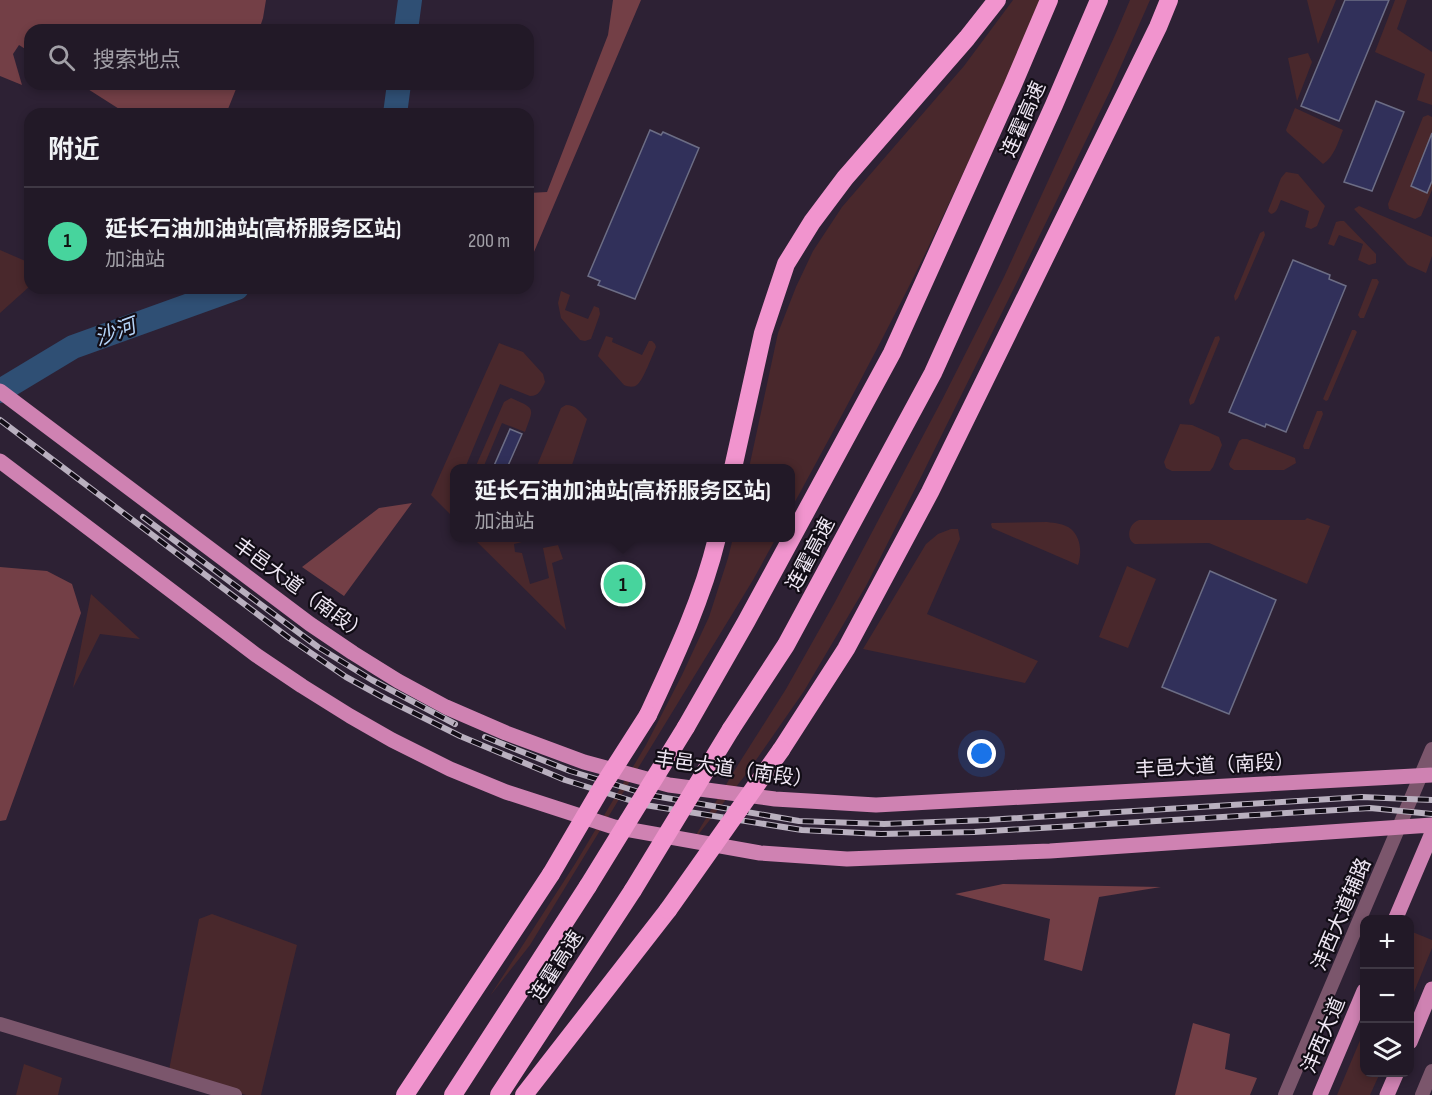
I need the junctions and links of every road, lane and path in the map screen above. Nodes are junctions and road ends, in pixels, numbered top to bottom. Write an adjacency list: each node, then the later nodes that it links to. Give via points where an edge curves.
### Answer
1 (997, 0): 7 (highway, via 845,178 786,264 763,333)
2 (1049, 0): 8 (highway, 连霍高速, bridge, via 892,352)
3 (1099, 0): 26 (highway, 连霍高速, bridge, via 933,373 786,645)
4 (1169, 0): 27 (highway, bridge, via 930,492 846,649 781,750 668,910)
5 (0, 391): 12 (main road, 丰邑大道（南段）, via 310,624 398,681 506,733 584,762 669,785 775,799 876,805)
6 (0, 461): 14 (main road, via 265,661 392,740 506,792 614,828 760,853 847,859 1050,851)
7 (734, 464)
8 (795, 531)
9 (716, 542): 24 (highway, bridge, via 685,635 648,715 551,874)
10 (789, 542): 25 (highway, 连霍高速, bridge, via 686,727)
11 (1432, 749): 12 (street, 沣西大道辅路)
12 (1426, 775): 14 (street, 沣西大道辅路)
13 (1432, 825): 14 (main road)
14 (1399, 827): 28 (street, 沣西大道辅路)
15 (1432, 833): 16 (main road)
16 (1397, 915)
17 (1432, 989): 20 (main road)
18 (1360, 1003): 29 (main road, 沣西大道)
19 (0, 1024): 23 (street)
20 (1414, 1032)
21 (1432, 1071): 31 (street)
22 (1394, 1077): 30 (main road)
23 (235, 1095)
24 (405, 1095)
25 (453, 1095)
26 (499, 1095)
27 (524, 1095)
28 (1285, 1095)
29 (1320, 1095)
30 (1387, 1095)
31 (1422, 1095)

